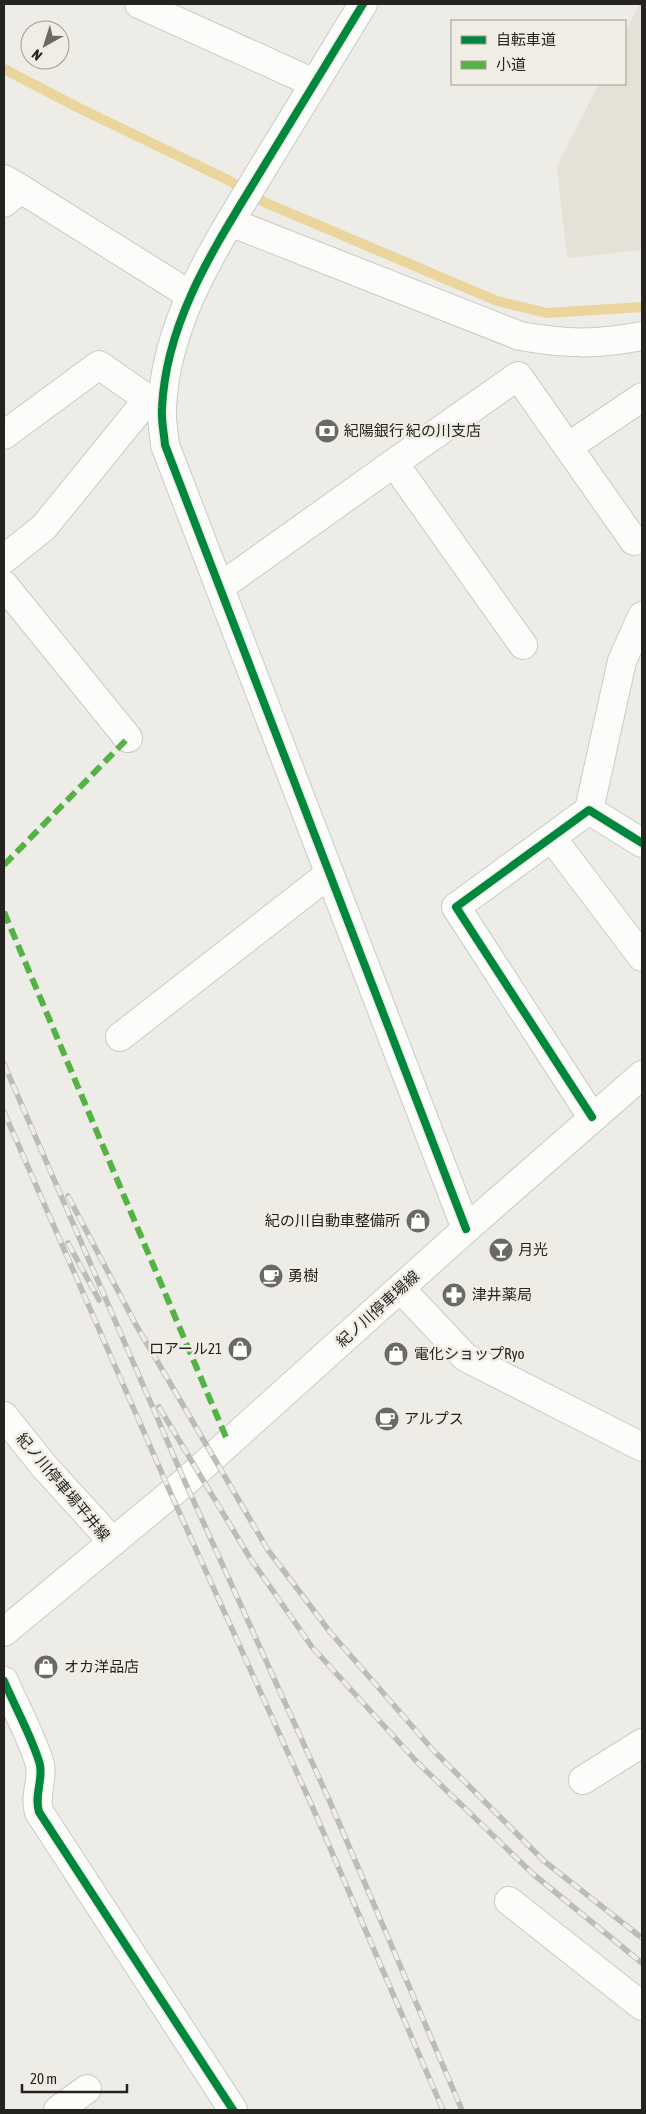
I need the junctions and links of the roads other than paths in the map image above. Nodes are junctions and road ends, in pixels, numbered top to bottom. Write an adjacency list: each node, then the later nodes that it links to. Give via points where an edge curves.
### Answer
1 (139, 4): 3 (street)
2 (363, 4): 3 (street)
3 (314, 84): 5 (street)
4 (10, 190): 6 (street)
5 (233, 217): 6 (street); 7 (street, via 520,336 562,343 610,342)
6 (190, 295): 9 (street)
7 (642, 336)
8 (642, 397): 11 (street)
9 (155, 404): 10 (street, via 99,365); 14 (street, via 44,527); 16 (street, via 166,445)
10 (4, 435)
11 (568, 447): 12 (street, via 518,376); 13 (street)
12 (394, 463): 16 (street); 18 (street)
13 (634, 541)
14 (4, 559)
15 (4, 585): 20 (street)
16 (220, 587): 24 (street)
17 (642, 616): 19 (street)
18 (523, 645)
19 (632, 667): 21 (street)
20 (128, 738)
21 (589, 810): 22 (street); 23 (street)
22 (552, 838): 25 (street); 28 (street, via 456,907)
23 (642, 843)
24 (329, 874): 26 (street); 29 (street)
25 (642, 957)
26 (120, 1038)
27 (642, 1075): 28 (street, 紀ノ川停車場線)
28 (592, 1117): 29 (street, 紀ノ川停車場線)
29 (466, 1228): 30 (street, 紀ノ川停車場線)
30 (401, 1289): 32 (street, via 465,1357); 33 (street, 紀ノ川停車場線, via 185,1482)
31 (5, 1419): 33 (street, 紀ノ川停車場平井線)
32 (642, 1447)
33 (112, 1542): 34 (street, 紀ノ川停車場平井線)
34 (4, 1632)
35 (4, 1681): 42 (street, via 38,1757 40,1777 36,1802 39,1812)
36 (642, 1743): 37 (street)
37 (583, 1780)
38 (509, 1901): 39 (street)
39 (642, 2006)
40 (87, 2089): 41 (street)
41 (58, 2110)
42 (233, 2110)

